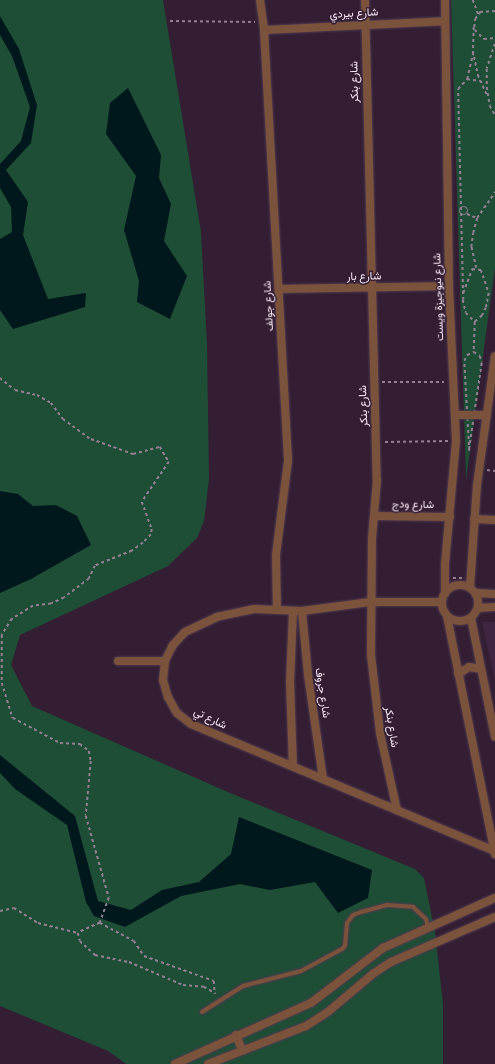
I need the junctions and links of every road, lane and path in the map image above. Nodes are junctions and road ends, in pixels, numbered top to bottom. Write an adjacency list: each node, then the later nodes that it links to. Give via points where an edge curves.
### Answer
1 (260, 0): 10 (street, شارع جولف)
2 (365, 0): 9 (street, شارع بنكر)
3 (445, 0): 8 (street, شارع نيوجيزة ويست)
4 (473, 0): 6 (path)
5 (495, 11): 6 (path, via 486,10)
6 (478, 14): 11 (path)
7 (170, 22): 10 (path)
8 (445, 22): 9 (street, شارع بيردي); 24 (street, شارع نيوجيزة ويست)
9 (365, 24): 10 (street, شارع بيردي); 25 (street, شارع بنكر)
10 (263, 26): 26 (street, شارع جولف)
11 (474, 27): 12 (path, via 481,37); 14 (path)
12 (495, 38)
13 (495, 44): 17 (path, via 487,69)
14 (473, 51): 15 (path); 16 (path)
15 (467, 79): 16 (path); 20 (path, via 458,89)
16 (480, 81): 17 (path)
17 (488, 98): 18 (path)
18 (495, 115)
19 (495, 192): 22 (path)
20 (460, 212): 21 (path, via 463,215); 21 (path, via 466,207); 27 (path)
21 (467, 214): 22 (path)
22 (477, 218): 23 (path, via 471,247)
23 (476, 268): 27 (path, via 472,269 466,280); 28 (path, via 484,273 489,293 486,308)
24 (449, 286): 25 (street, شارع بار); 33 (street, شارع نيوجيزة ويست)
25 (372, 288): 26 (street, شارع بار); 32 (street, شارع بنكر)
26 (280, 289): 53 (street, شارع جولف, via 288,461 276,555)
27 (464, 300): 28 (path, via 466,313)
28 (475, 322): 29 (path)
29 (474, 352): 35 (path, via 467,355 464,361); 36 (path, via 480,356 482,364)
30 (495, 356): 37 (street)
31 (0, 378): 58 (path, via 14,390 37,395 51,403 63,419 91,439 133,454 160,447 168,462 142,502 152,529 151,535 132,551 95,566 89,579 64,598 51,604 34,606 12,619)
32 (374, 382): 33 (path); 39 (street, شارع بنكر)
33 (454, 382): 34 (street, شارع نيوجيزة ويست)
34 (456, 415): 35 (street); 38 (street, شارع نيوجيزة ويست)
35 (466, 415): 36 (street); 36 (path, via 468,451)
36 (475, 415): 37 (street)
37 (487, 415): 42 (street)
38 (456, 441): 39 (path); 41 (street, شارع نيوجيزة ويست)
39 (377, 442): 40 (street, شارع بنكر)
40 (375, 516): 41 (street, شارع ودج); 49 (street, شارع بنكر)
41 (450, 517): 44 (street, شارع نيوجيزة ويست)
42 (474, 519): 43 (street); 45 (street)
43 (495, 520)
44 (445, 578): 45 (path); 46 (street, شارع نيوجيزة ويست)
45 (470, 583): 46 (street, via 453,586); 47 (street)
46 (445, 593): 50 (street)
47 (476, 593): 48 (street); 52 (street)
48 (495, 594)
49 (370, 602): 50 (street, شارع تي); 55 (street, شارع تي); 66 (street, شارع بنكر, via 375,694 380,733)
50 (442, 602): 56 (street)
51 (495, 607): 52 (street)
52 (478, 608): 57 (street)
53 (277, 610): 54 (street, شارع تي); 60 (street, شارع تي, via 254,609 235,612 201,623 185,632 173,645)
54 (293, 611): 55 (street, شارع تي); 64 (street, via 290,682)
55 (302, 611): 65 (street, شارع جروف, via 307,668)
56 (447, 616): 57 (street, via 461,622); 62 (street)
57 (471, 618): 61 (street)
58 (1, 635): 71 (path, via 2,683 13,718 60,743 80,744 89,751 91,761 86,816 109,898)
59 (118, 661): 60 (street)
60 (165, 661): 64 (street, شارع تي, via 164,680 168,697 191,724)
61 (481, 669): 62 (street, via 469,667); 63 (street)
62 (458, 674): 67 (street)
63 (495, 737)
64 (293, 766): 65 (street, شارع تي)
65 (323, 779): 66 (street, شارع تي)
66 (397, 810): 67 (street, شارع تي)
67 (494, 853)
68 (495, 898): 72 (street)
69 (0, 911): 73 (path, via 14,908 38,923)
70 (495, 917): 78 (street, via 391,962 318,1019)
71 (100, 923): 73 (path); 74 (path, via 134,941 144,956 214,981)
72 (428, 928): 75 (lane, via 426,919 413,907 387,905 361,912 353,915 347,923 345,946 342,949 301,971 242,986); 77 (street, via 374,954 311,1003)
73 (78, 933): 74 (path, via 80,941 95,955 129,962 183,985 204,988)
74 (215, 993): 75 (path)
75 (214, 1003): 76 (lane)
76 (202, 1012)
77 (236, 1035): 78 (street); 79 (street)
78 (242, 1050): 80 (street)
79 (175, 1064)
80 (208, 1064)

